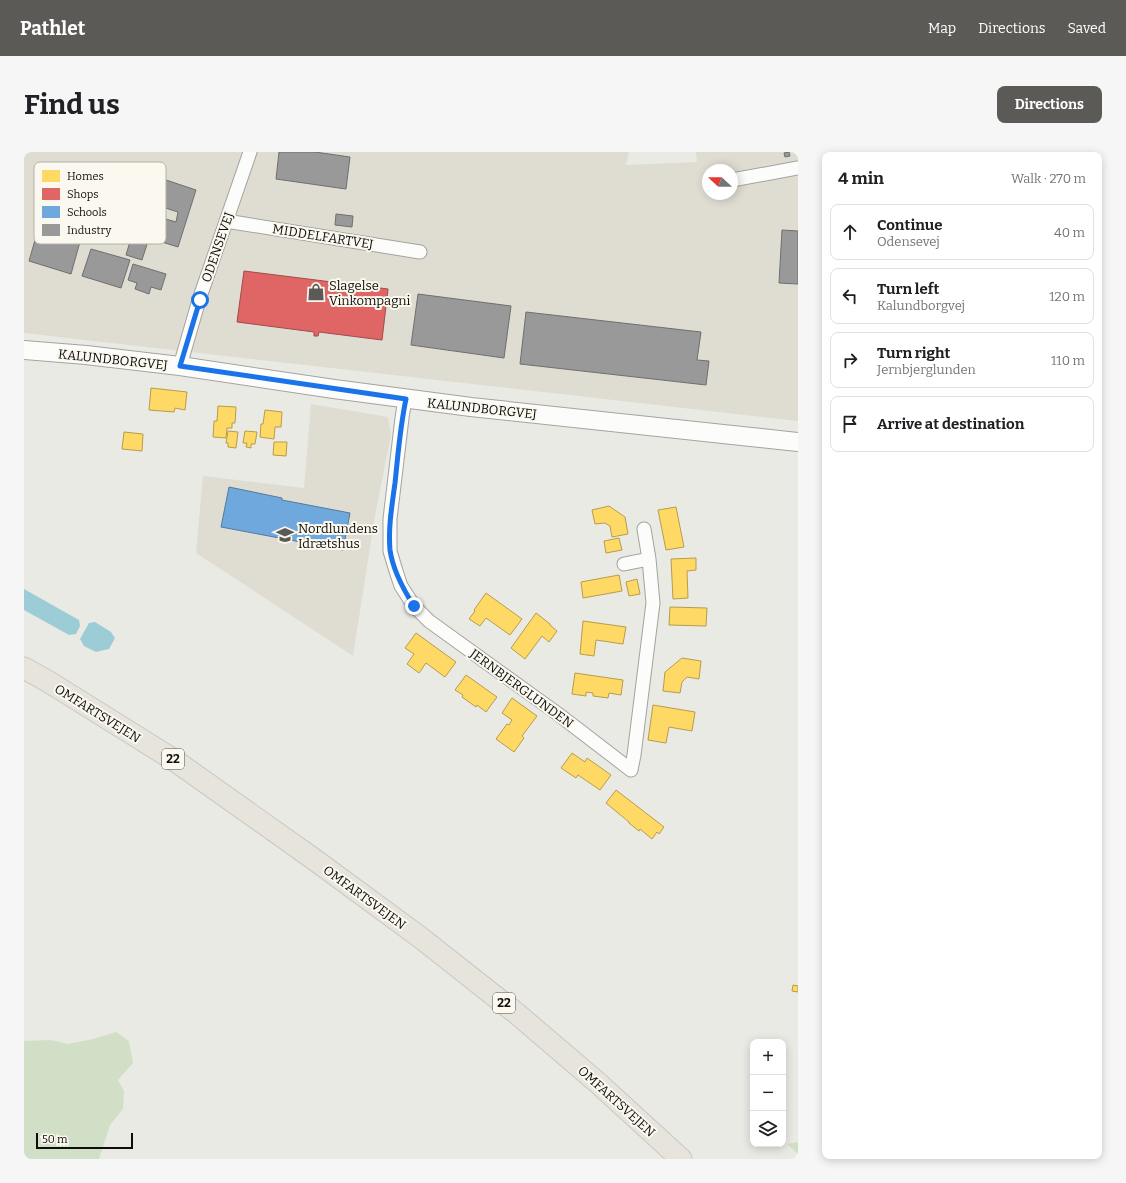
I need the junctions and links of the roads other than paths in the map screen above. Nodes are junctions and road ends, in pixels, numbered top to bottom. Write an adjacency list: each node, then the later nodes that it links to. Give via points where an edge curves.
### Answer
1 (250, 152): 4 (street, ODENSEVEJ)
2 (798, 168): 3 (street)
3 (738, 179)
4 (226, 221): 5 (street, MIDDELFARTVEJ); 7 (street, ODENSEVEJ)
5 (420, 252)
6 (24, 350): 7 (street, KALUNDBORGVEJ)
7 (180, 366): 8 (street, KALUNDBORGVEJ)
8 (406, 399): 9 (street, KALUNDBORGVEJ); 11 (street, JERNBJERGLUNDEN, via 390,519 390,550 401,586 414,606 429,621 631,770 653,603)
9 (798, 442)
10 (644, 529): 11 (street, JERNBJERGLUNDEN)
11 (650, 559): 12 (street)
12 (624, 564)
13 (24, 668): 14 (main road, OMFARTSVEJEN / 22, via 174,760 421,938 522,1018)
14 (681, 1159)

